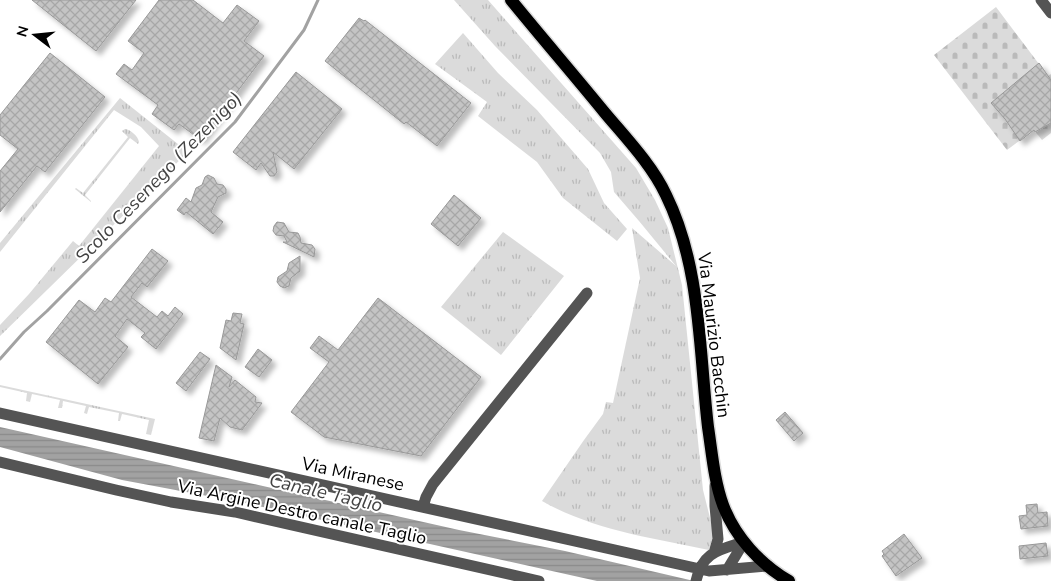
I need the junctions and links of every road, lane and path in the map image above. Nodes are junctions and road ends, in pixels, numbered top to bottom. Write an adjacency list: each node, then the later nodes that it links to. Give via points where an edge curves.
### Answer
1 (510, 0): 7 (main road, Via Maurizio Bacchin, via 627,139 666,193 680,227 691,272)
2 (1041, 0): 3 (street)
3 (1051, 14)
4 (587, 293): 8 (street, via 433,484)
5 (0, 413): 8 (street, Via Miranese)
6 (0, 462): 14 (street, Via Argine Destro canale Taglio)
7 (716, 476): 9 (main road, Via Maurizio Bacchin, via 724,506); 10 (street, via 714,506 718,539)
8 (423, 507): 13 (street, Via Miranese)
9 (744, 542): 10 (street); 11 (main road, Via Maurizio Bacchin); 12 (street)
10 (714, 553): 13 (street)
11 (768, 566): 12 (street, Via Miranese); 15 (main road)
12 (727, 570): 13 (street, Via Miranese)
13 (698, 575)
14 (539, 581)
15 (789, 581)

